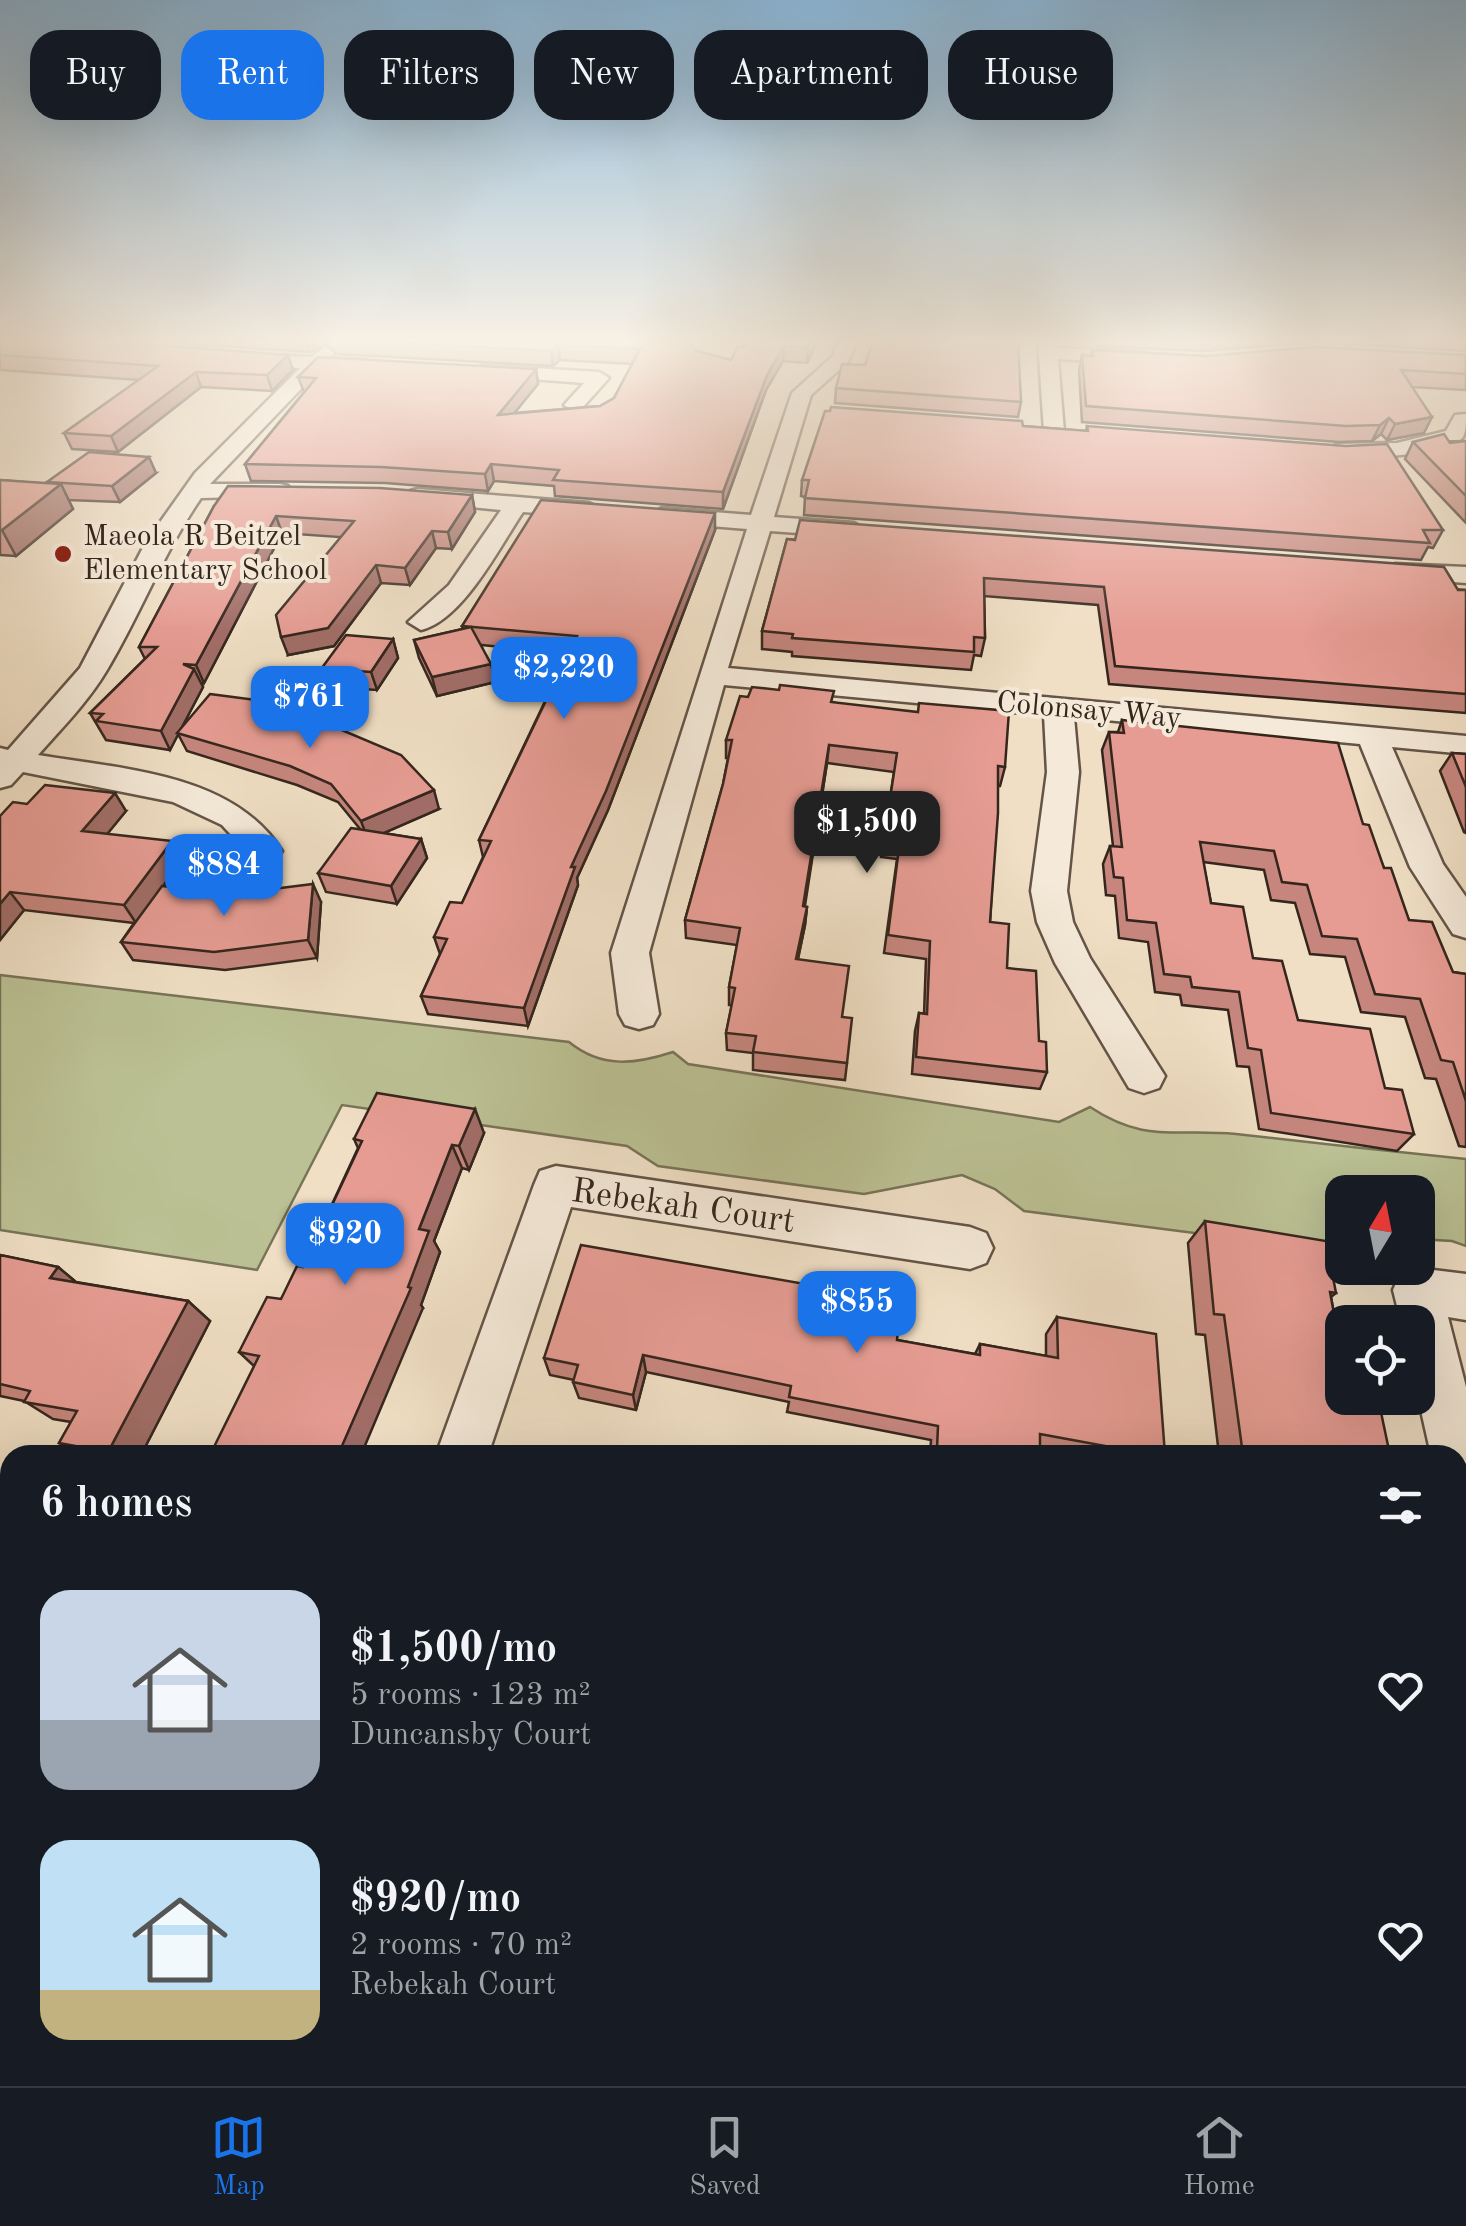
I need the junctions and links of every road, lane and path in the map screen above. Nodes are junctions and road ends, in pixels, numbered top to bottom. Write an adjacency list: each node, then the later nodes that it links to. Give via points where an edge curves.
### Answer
1 (244, 437): 5 (street)
2 (794, 437): 9 (street)
3 (1445, 437): 4 (street, via 1425,445)
4 (1317, 449)
5 (194, 491): 6 (street); 18 (street, via 158,542 94,670)
6 (302, 491)
7 (384, 494): 8 (street)
8 (516, 504): 9 (street); 13 (street, via 458,590)
9 (760, 523): 10 (street); 14 (street)
10 (878, 532)
11 (1372, 571): 12 (street)
12 (1466, 575)
13 (421, 622)
14 (712, 676): 15 (street, Colonsay Way); 21 (street, via 630,953)
15 (1058, 708): 16 (street, Colonsay Way); 22 (street, via 1063,772 1049,891 1056,922)
16 (1372, 737): 17 (street, Colonsay Way); 20 (street, via 1427,867)
17 (1466, 746)
18 (5, 766): 19 (street, via 168,791 209,804 250,830)
19 (265, 852)
20 (1466, 925)
21 (639, 1014)
22 (1144, 1076)
23 (970, 1248): 25 (street, Rebekah Court, via 556,1185)
24 (1466, 1297): 26 (street, via 1418,1290)
25 (465, 1445)
26 (1454, 1445)

